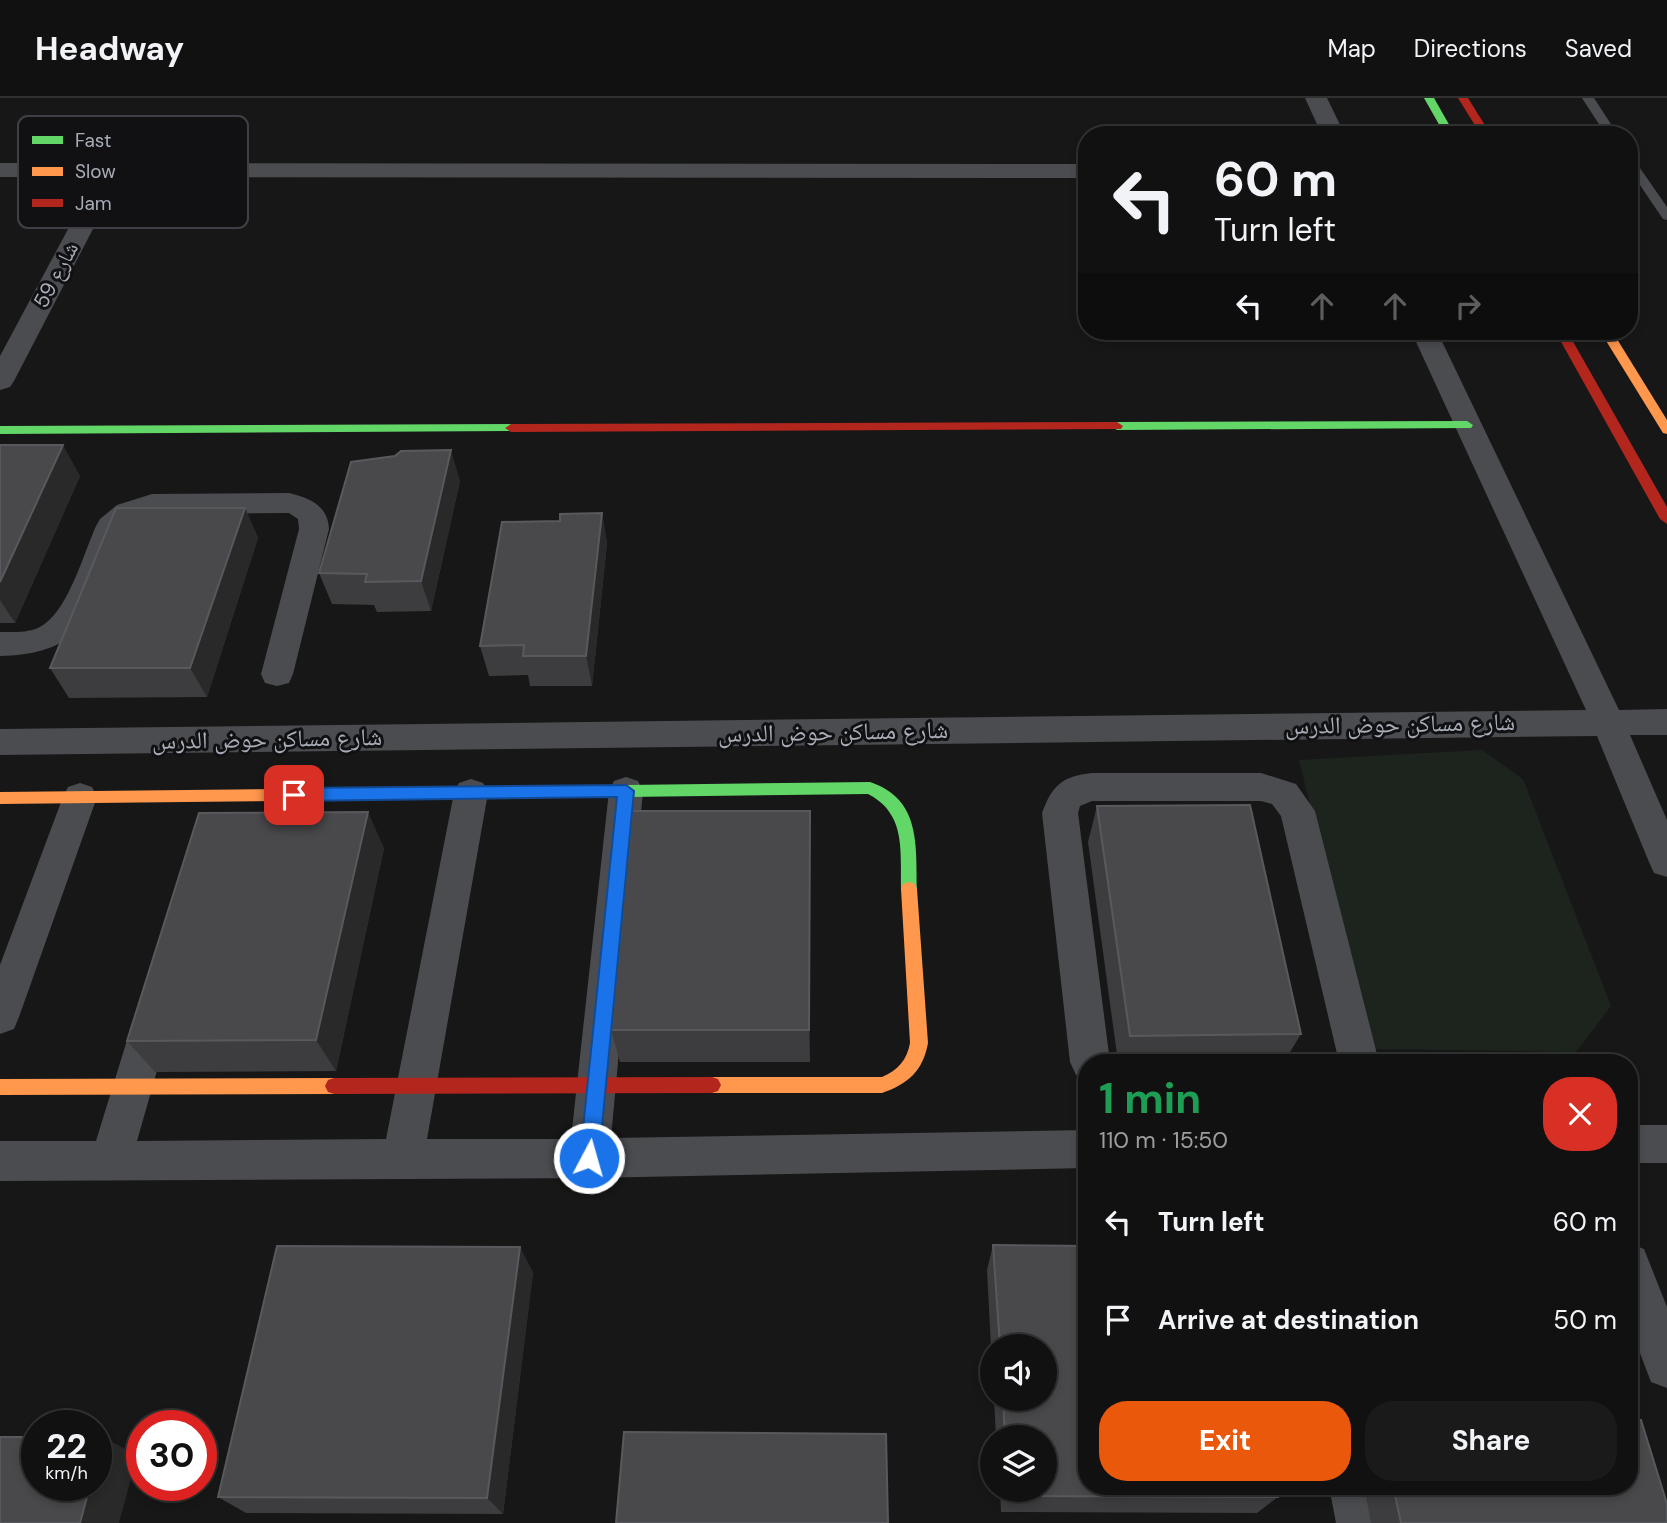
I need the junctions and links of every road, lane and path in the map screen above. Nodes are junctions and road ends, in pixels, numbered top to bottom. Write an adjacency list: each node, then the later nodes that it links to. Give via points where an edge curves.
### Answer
1 (1316, 98): 5 (street)
2 (1429, 98): 6 (street)
3 (1463, 98): 7 (street)
4 (1588, 98): 8 (lane)
5 (1330, 126)
6 (1445, 126)
7 (1480, 126)
8 (1606, 126)
9 (0, 170): 10 (street)
10 (18, 170)
11 (248, 170): 12 (street)
12 (1078, 170)
13 (1638, 173): 14 (lane)
14 (1667, 216)
15 (81, 228): 19 (street, شارع 59)
16 (1428, 340): 20 (street)
17 (1566, 340): 23 (street)
18 (1612, 340): 22 (street)
19 (0, 381)
20 (1468, 425): 21 (street); 26 (street)
21 (0, 430)
22 (1667, 430)
23 (1667, 519)
24 (0, 644): 25 (street, via 37,642 65,627 111,526 128,512 152,504 289,503 307,509 314,529)
25 (277, 674)
26 (1608, 722): 27 (street, شارع مساكن حوض الدرس); 28 (street, شارع مساكن حوض الدرس); 35 (street)
27 (1667, 722)
28 (0, 742)
29 (626, 791): 30 (street); 41 (street); 41 (street, via 870,788 894,799 905,820 918,1055 905,1075 882,1085)
30 (471, 793): 31 (street); 40 (street)
31 (218, 796): 32 (street); 34 (street)
32 (80, 797): 33 (street); 37 (street)
33 (0, 798)
34 (206, 835)
35 (1667, 862)
36 (164, 981): 43 (street)
37 (0, 1017)
38 (1089, 1054): 39 (street, via 1061,805 1081,788 1209,787 1273,789 1284,794 1297,811)
39 (1357, 1054)
40 (416, 1086): 41 (street); 43 (street); 47 (street)
41 (597, 1086): 48 (street)
42 (0, 1087): 43 (street)
43 (133, 1087): 49 (street)
44 (1638, 1144): 45 (street)
45 (1667, 1144)
46 (1078, 1149): 48 (street)
47 (403, 1158): 48 (street); 49 (street)
48 (589, 1158)
49 (111, 1160): 50 (street)
50 (0, 1161)
51 (1638, 1297): 52 (street)
52 (1667, 1366)
53 (1354, 1495): 54 (street)
54 (1360, 1523)

